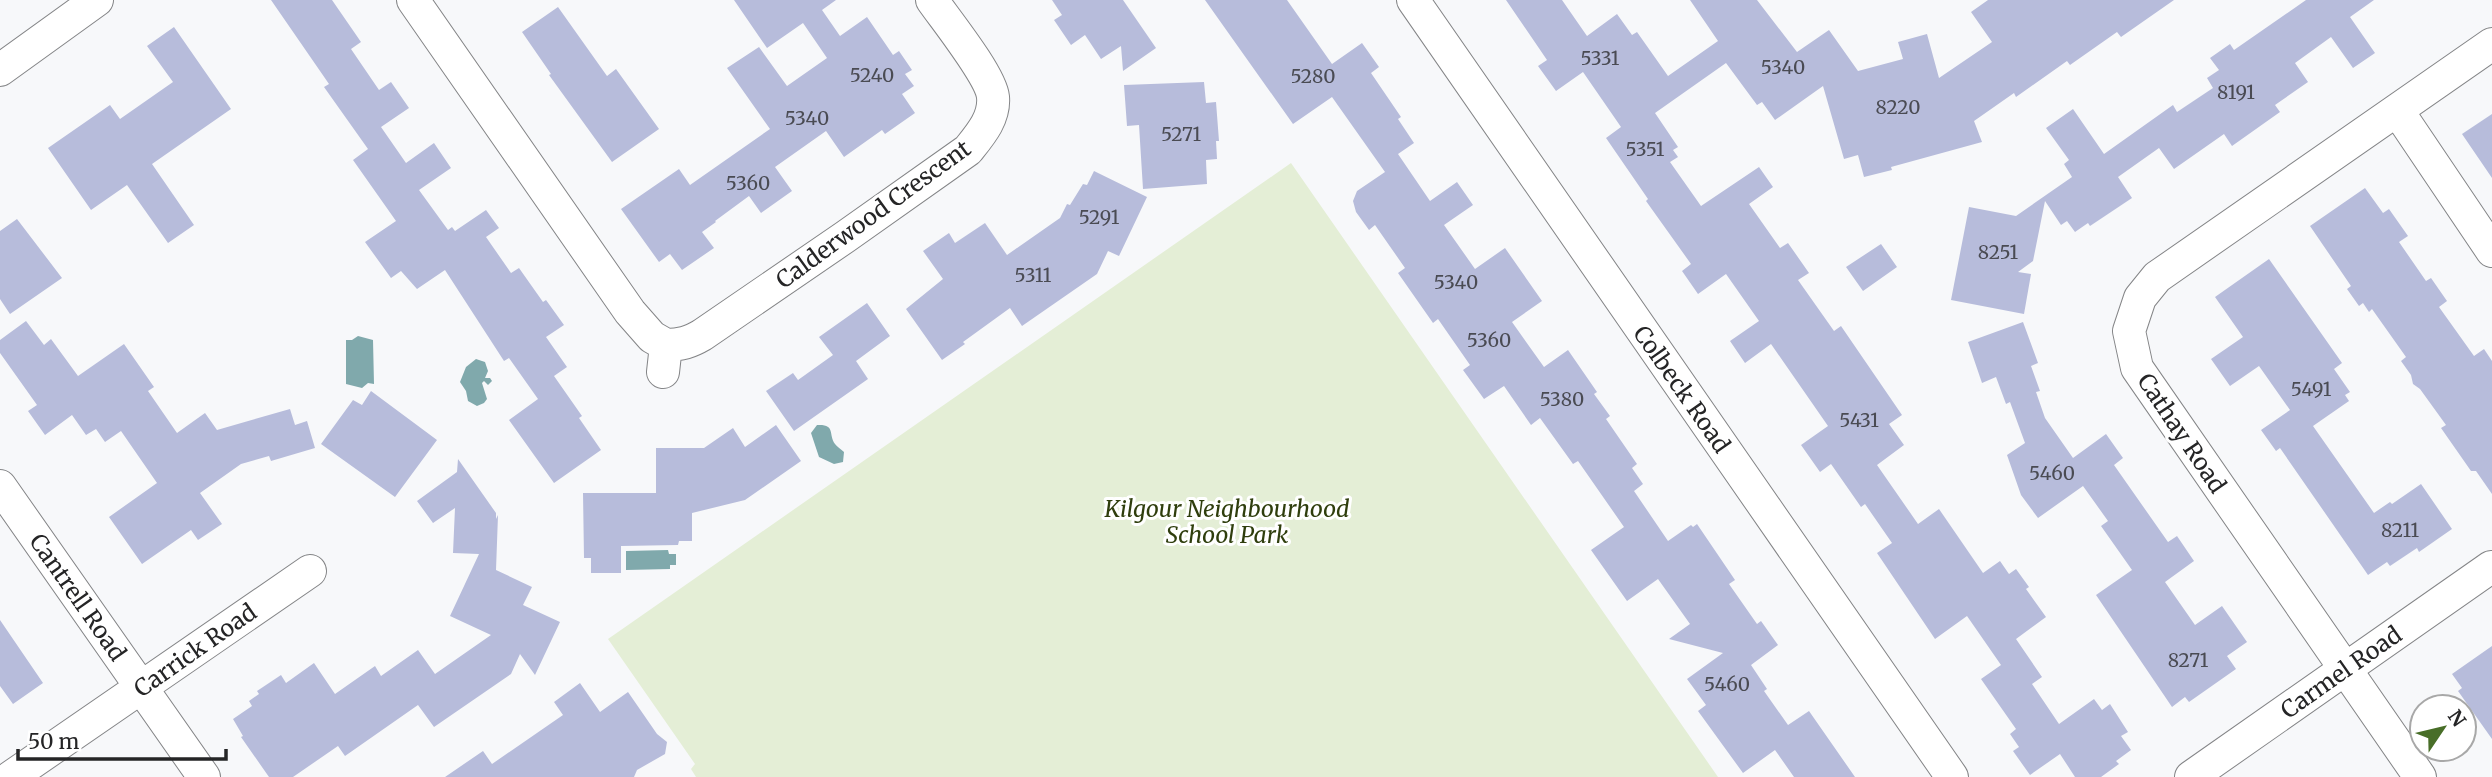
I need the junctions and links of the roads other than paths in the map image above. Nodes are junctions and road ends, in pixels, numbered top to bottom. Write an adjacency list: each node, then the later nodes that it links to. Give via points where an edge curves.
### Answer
1 (97, 0): 6 (street)
2 (413, 0): 3 (street, Calderwood Crescent, via 664,358 968,150 982,132 990,119 993,95)
3 (932, 0)
4 (1413, 0): 16 (street, Colbeck Road)
5 (2492, 44): 7 (street, Cathay Road)
6 (0, 70)
7 (2397, 110): 8 (street); 12 (street, Cathay Road, via 2157,277 2140,298 2129,331 2137,368)
8 (2492, 251)
9 (0, 486): 13 (street, Cantrell Road)
10 (2491, 567): 12 (street, Carmel Road)
11 (310, 571): 13 (street, Carrick Road)
12 (2345, 670): 17 (street, Carmel Road); 18 (street, Cathay Road)
13 (141, 687): 14 (street, Carrick Road); 15 (street, Cantrell Road)
14 (11, 777)
15 (204, 777)
16 (1952, 777)
17 (2190, 777)
18 (2420, 777)

